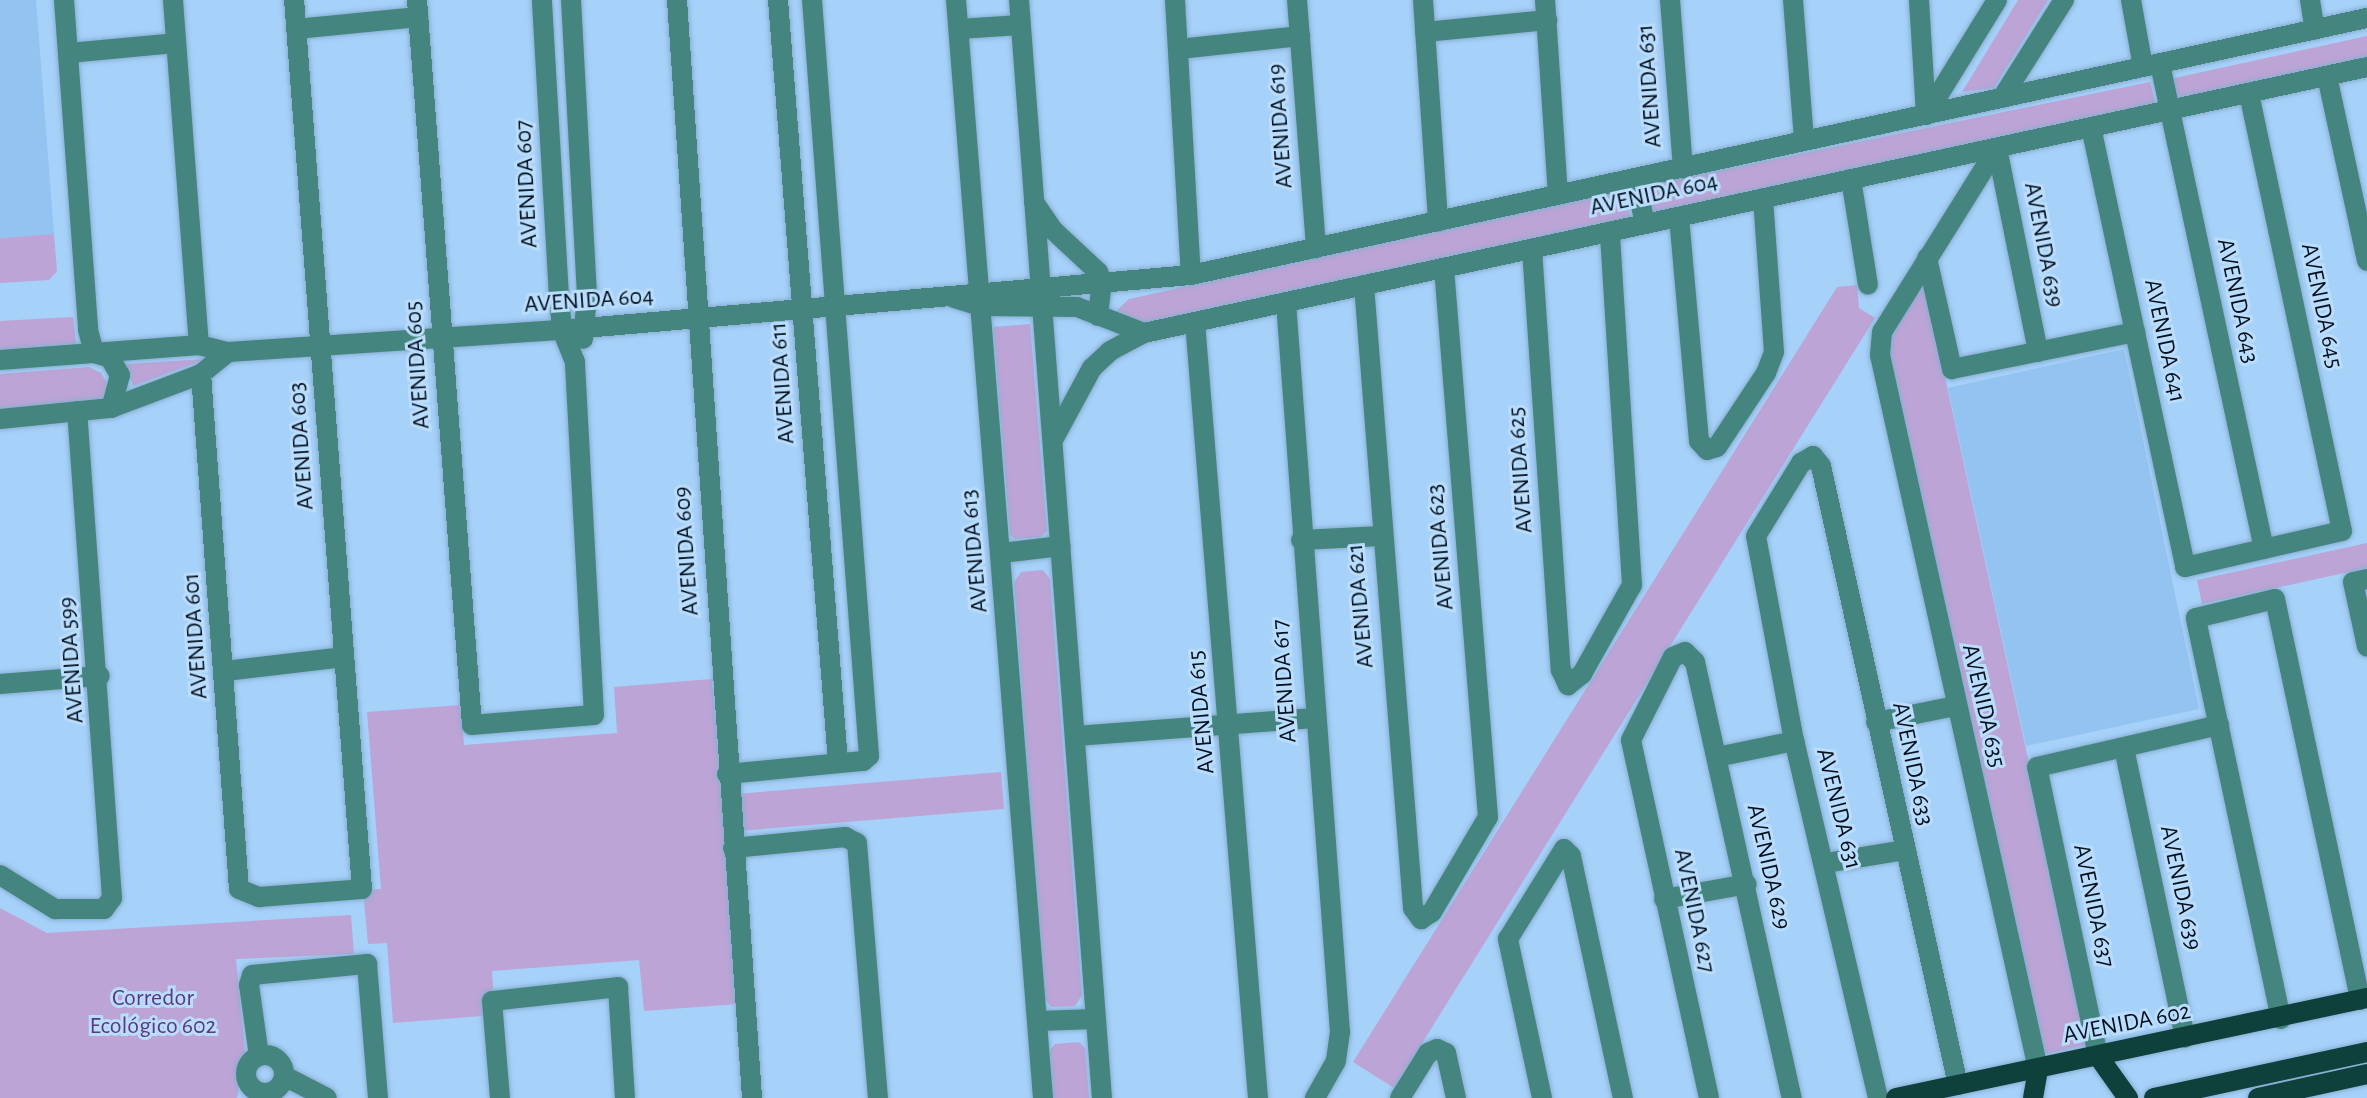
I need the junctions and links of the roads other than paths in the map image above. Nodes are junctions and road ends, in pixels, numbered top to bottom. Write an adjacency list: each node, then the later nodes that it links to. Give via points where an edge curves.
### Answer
1 (64, 0): 32 (street)
2 (173, 0): 30 (street)
3 (294, 0): 25 (street, AVENIDA 603)
4 (542, 0): 71 (street, AVENIDA 607)
5 (571, 0): 70 (street, AVENIDA 607)
6 (677, 0): 68 (street, AVENIDA 609)
7 (778, 0): 66 (street, AVENIDA 611)
8 (812, 0): 65 (street)
9 (956, 0): 26 (street, AVENIDA 613)
10 (1019, 0): 24 (street)
11 (1175, 0): 31 (street)
12 (1297, 0): 29 (street, AVENIDA 619)
13 (1423, 0): 28 (street)
14 (1670, 0): 43 (street, AVENIDA 631)
15 (1793, 0): 41 (street)
16 (1919, 0): 39 (street)
17 (1997, 0): 39 (street)
18 (2064, 0): 37 (street)
19 (2131, 0): 33 (street, AVENIDA 643)
20 (2310, 0): 27 (street)
21 (417, 8): 25 (street); 74 (street, AVENIDA 605)
22 (1546, 10): 28 (street); 46 (street)
23 (2367, 18): 27 (street, AVENIDA 604)
24 (1020, 25): 26 (street); 48 (street)
25 (296, 29): 76 (street, AVENIDA 603)
26 (959, 29): 63 (street, AVENIDA 613)
27 (2315, 30): 33 (street, AVENIDA 604)
28 (1425, 32): 50 (street)
29 (1300, 36): 31 (street); 53 (street, AVENIDA 619)
30 (176, 43): 32 (street); 75 (street)
31 (1179, 49): 58 (street)
32 (68, 53): 79 (street, via 85,297)
33 (2152, 65): 37 (street, AVENIDA 604); 38 (street, AVENIDA 643)
34 (2367, 67): 35 (street, AVENIDA 604)
35 (2327, 76): 36 (street, AVENIDA 604); 56 (street)
36 (2249, 93): 38 (street, AVENIDA 604); 91 (street, AVENIDA 645, via 2342,531)
37 (2002, 98): 39 (street, AVENIDA 604)
38 (2170, 110): 40 (street, AVENIDA 604); 91 (street, AVENIDA 643)
39 (1926, 115): 41 (street, AVENIDA 604)
40 (2091, 127): 42 (street, AVENIDA 604); 72 (street, AVENIDA 641)
41 (1804, 141): 43 (street, AVENIDA 604)
42 (1997, 148): 45 (street, AVENIDA 604); 55 (street); 78 (street, AVENIDA 639)
43 (1683, 168): 44 (street, AVENIDA 604)
44 (1635, 178): 46 (street, AVENIDA 604); 51 (street)
45 (1851, 179): 47 (street, AVENIDA 604); 61 (street)
46 (1558, 195): 50 (street, AVENIDA 604)
47 (1763, 198): 49 (street, AVENIDA 604); 49 (street, via 1774,352 1717,447 1707,450 1699,441)
48 (1034, 202): 59 (street); 62 (street)
49 (1679, 217): 51 (street, AVENIDA 604)
50 (1438, 221): 53 (street, AVENIDA 604)
51 (1645, 224): 52 (street, AVENIDA 604)
52 (1610, 232): 54 (street, AVENIDA 604); 54 (street, AVENIDA 625, via 1631,592 1582,674 1568,685 1561,670)
53 (1316, 248): 58 (street, AVENIDA 604)
54 (1532, 249): 57 (street, AVENIDA 604)
55 (1927, 258): 78 (street, via 1950,366 1958,370); 100 (street, AVENIDA 635, via 1882,332 1880,355)
56 (2367, 261)
57 (1444, 268): 60 (street, AVENIDA 604); 119 (street, AVENIDA 623, via 1487,822 1432,912)
58 (1191, 275): 59 (street, AVENIDA 604)
59 (1102, 282): 62 (street, AVENIDA 604); 67 (street)
60 (1364, 285): 64 (street, AVENIDA 604); 88 (street, AVENIDA 621)
61 (1868, 285)
62 (1041, 296): 63 (street, AVENIDA 604); 67 (street, AVENIDA 604); 86 (street)
63 (980, 298): 65 (street, AVENIDA 604); 92 (street, AVENIDA 613)
64 (1286, 302): 69 (street, AVENIDA 604); 89 (street, AVENIDA 617)
65 (836, 305): 66 (street, AVENIDA 604); 110 (street, via 868,759)
66 (804, 308): 68 (street, AVENIDA 604); 110 (street, AVENIDA 611)
67 (1098, 316): 73 (street, AVENIDA 604)
68 (698, 319): 70 (street, AVENIDA 604); 111 (street, AVENIDA 609)
69 (1195, 322): 73 (street, AVENIDA 604); 104 (street, AVENIDA 615)
70 (587, 327): 71 (street, AVENIDA 604); 81 (street, AVENIDA 607)
71 (562, 330): 74 (street, AVENIDA 604); 81 (street, AVENIDA 607)
72 (2135, 332): 78 (street); 91 (street, AVENIDA 641, via 2185,567)
73 (1144, 333): 86 (street, via 1110,351 1092,368)
74 (442, 338): 76 (street, AVENIDA 604); 101 (street, AVENIDA 605, via 472,725)
75 (199, 345): 77 (street, AVENIDA 604); 79 (street, AVENIDA 604)
76 (320, 346): 77 (street, AVENIDA 604); 96 (street, AVENIDA 603)
77 (228, 352): 82 (street)
78 (2038, 352)
79 (94, 353): 80 (street, AVENIDA 604); 83 (street, via 110,358 120,375)
80 (0, 360)
81 (575, 362): 101 (street, AVENIDA 607)
82 (201, 374): 83 (street); 97 (street, AVENIDA 601)
83 (111, 408): 84 (street)
84 (77, 411): 85 (street); 98 (street, AVENIDA 599)
85 (0, 419)
86 (1053, 440): 90 (street)
87 (1813, 456): 103 (street, AVENIDA 633, via 1821,466); 107 (street, AVENIDA 631, via 1801,463 1756,532)
88 (1381, 536): 89 (street); 119 (street, AVENIDA 621, via 1413,908)
89 (1301, 540): 102 (street, AVENIDA 617)
90 (1061, 546): 92 (street); 106 (street)
91 (2264, 549)
92 (1002, 553): 123 (street, AVENIDA 613)
93 (2360, 581): 94 (street)
94 (2367, 647)
95 (1685, 652): 109 (street, AVENIDA 629, via 1695,662); 118 (street, AVENIDA 627, via 1673,657 1632,735)
96 (344, 657): 97 (street); 117 (street, AVENIDA 603, via 362,889)
97 (225, 671): 117 (street, AVENIDA 601)
98 (100, 676): 99 (street); 115 (street, AVENIDA 599, via 109,906 55,909)
99 (0, 684)
100 (1955, 706): 103 (street); 128 (street, AVENIDA 635)
101 (594, 715)
102 (1314, 718): 104 (street); 142 (street, AVENIDA 617, via 1338,1055)
103 (1876, 722): 113 (street, AVENIDA 633)
104 (1230, 725): 106 (street); 141 (street, AVENIDA 615)
105 (2219, 725): 108 (street); 120 (street, via 2196,618 2275,599); 122 (street)
106 (1076, 736): 121 (street)
107 (1794, 741): 109 (street); 114 (street, AVENIDA 631)
108 (2124, 748): 124 (street, AVENIDA 639); 127 (street, AVENIDA 637, via 2037,767)
109 (1717, 757): 116 (street, AVENIDA 629)
110 (838, 763): 111 (street)
111 (727, 774): 112 (street, AVENIDA 609)
112 (733, 848): 137 (street, AVENIDA 609); 138 (street, via 855,839)
113 (1905, 850): 114 (street); 131 (street, AVENIDA 633)
114 (1826, 863): 149 (street, AVENIDA 631)
115 (0, 875)
116 (1747, 884): 118 (street); 148 (street, AVENIDA 629)
117 (243, 894)
118 (1664, 899): 147 (street, AVENIDA 627)
119 (1421, 919)
120 (2364, 999): 122 (main road, AVENIDA 602)
121 (1095, 1019): 123 (street); 140 (street)
122 (2281, 1019): 124 (main road, AVENIDA 602)
123 (1038, 1021): 139 (street, AVENIDA 613)
124 (2185, 1038): 127 (main road, AVENIDA 602)
125 (2367, 1052): 153 (main road)
126 (259, 1056): 130 (street, via 277,1059); 132 (street, via 247,1071); 134 (street, via 252,975 367,964)
127 (2098, 1056): 128 (main road, AVENIDA 602); 152 (main road)
128 (2038, 1069): 131 (main road, AVENIDA 602); 151 (main road)
129 (2367, 1074): 154 (main road)
130 (284, 1076): 132 (street, via 273,1091); 133 (street)
131 (1958, 1085): 150 (main road, AVENIDA 602)
132 (251, 1093)
133 (327, 1098)
134 (378, 1098)
135 (500, 1098): 136 (street, via 492,1001 618,987)
136 (625, 1098)
137 (752, 1098)
138 (878, 1098)
139 (1043, 1098)
140 (1102, 1098)
141 (1258, 1098)
142 (1315, 1098)
143 (1400, 1098): 144 (street, via 1428,1053 1437,1049 1446,1053)
144 (1456, 1098)
145 (1542, 1098): 146 (street, via 1508,936 1564,849 1571,856)
146 (1623, 1098)
147 (1709, 1098)
148 (1792, 1098)
149 (1878, 1098)
150 (1896, 1098)
151 (2033, 1098)
152 (2128, 1098)
153 (2154, 1098)
154 (2258, 1098)

